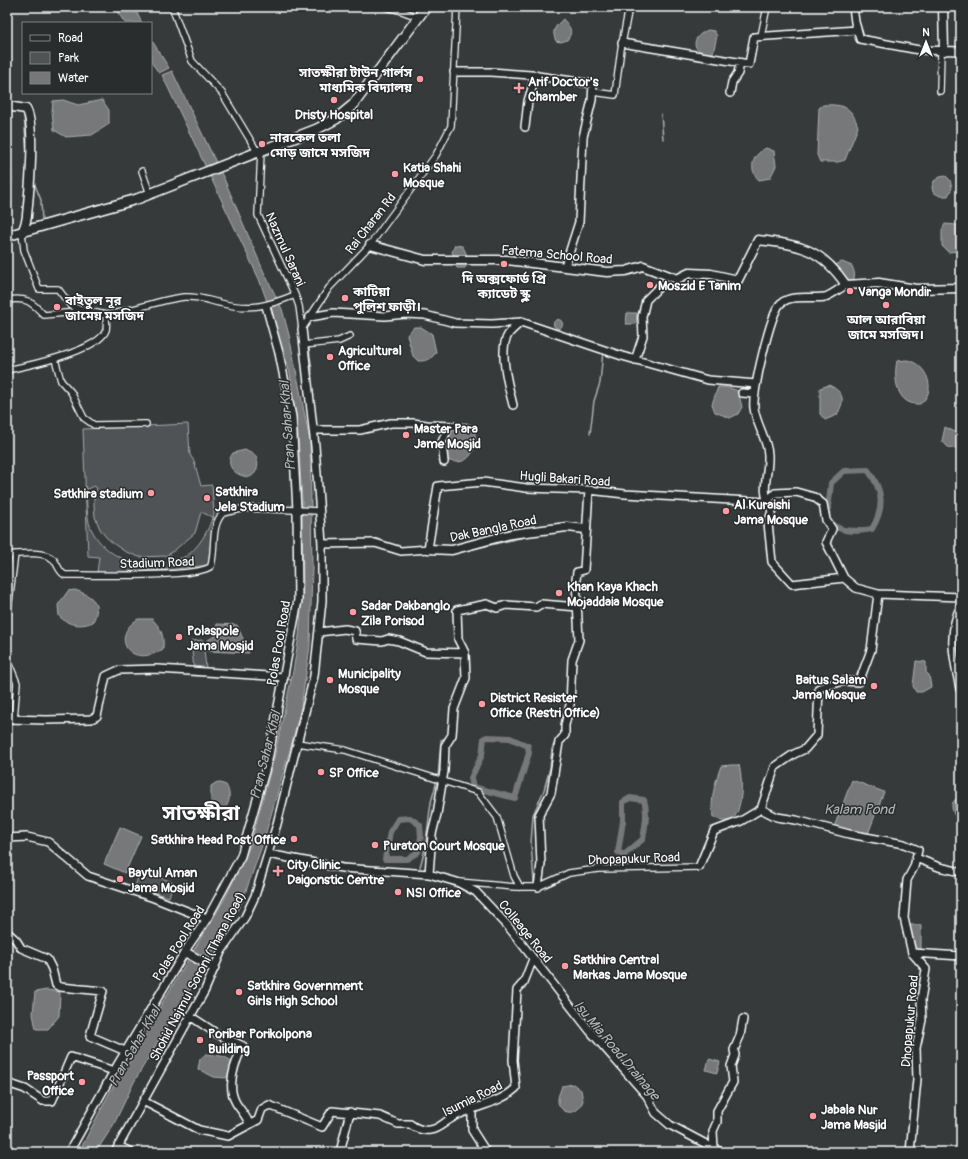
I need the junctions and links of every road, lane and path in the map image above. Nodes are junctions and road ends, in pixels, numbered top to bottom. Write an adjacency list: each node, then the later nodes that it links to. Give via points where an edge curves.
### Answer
1 (172, 7): 23 (street, via 192,61 222,93)
2 (386, 7): 9 (street)
3 (426, 7): 9 (highway)
4 (457, 7): 16 (street, Rai Charan Rd)
5 (629, 7): 12 (street)
6 (767, 7): 11 (street)
7 (853, 7): 10 (street)
8 (943, 7): 13 (main road)
9 (418, 17): 23 (highway, via 353,105 336,119 317,129)
10 (857, 30): 11 (street); 13 (street, via 860,39 919,50)
11 (761, 36): 15 (street, via 754,36 748,64)
12 (622, 43): 15 (street); 19 (street, via 615,95)
13 (942, 51): 14 (street); 18 (street)
14 (961, 51)
15 (740, 63): 20 (street)
16 (454, 72): 17 (street); 28 (street, Rai Charan Rd, via 451,126 436,155)
17 (536, 75): 19 (street, via 593,84); 22 (street, via 528,100)
18 (940, 91)
19 (593, 92): 29 (street, via 583,137 579,222)
20 (730, 93)
21 (7, 106): 26 (main road, via 26,109 29,113 31,156 28,215)
22 (525, 127)
23 (259, 152): 25 (highway); 33 (street, Nazmul Sarani, via 258,215)
24 (142, 171): 25 (street)
25 (150, 194): 26 (highway)
26 (22, 233): 27 (highway); 36 (street, via 24,250 39,289 58,290 71,306)
27 (7, 236)
28 (370, 245): 29 (main road, Fatema School Road, via 424,260 507,260); 38 (street, Rai Charan Rd, via 329,288)
29 (564, 266): 30 (main road, Fatema School Road, via 607,272 626,271 643,266 677,279 689,273 711,274 738,280 758,240 785,243 810,250 826,260)
30 (846, 284): 32 (main road, via 879,283 916,290); 46 (street, via 826,297 803,296 781,303 772,318)
31 (661, 285): 44 (street, via 646,300 642,317 643,336)
32 (961, 288)
33 (294, 295): 35 (street); 40 (street, Nazmul Sarani)
34 (7, 300): 36 (street, via 20,298 30,302 44,314)
35 (266, 306): 37 (street, via 246,307 203,297 184,297); 55 (street, Polas Pool Road, via 279,352 292,418)
36 (87, 311): 37 (street)
37 (106, 314): 43 (street, via 106,330 103,334 85,346)
38 (310, 317): 39 (street, via 333,313 385,316 406,314 425,315 456,322); 40 (street, Rai Charan Rd)
39 (521, 322): 44 (street); 49 (street, via 507,336 505,348 504,368)
40 (302, 329): 42 (street, Shohid Najmul Soroni (Thana Road))
41 (350, 336): 42 (street, via 339,341)
42 (304, 346): 51 (street, Shohid Najmul Soroni (Thana Road))
43 (55, 359): 45 (street); 50 (street, via 61,381 71,392 84,418 94,425)
44 (635, 360): 46 (street, via 708,380)
45 (7, 370)
46 (756, 384): 48 (street)
47 (742, 393): 48 (street)
48 (755, 394): 54 (street, via 754,407 768,454 764,486)
49 (513, 405)
50 (146, 424)
51 (313, 430): 52 (street, via 360,430 392,423 412,422 451,426 442,442); 56 (street, Shohid Najmul Soroni (Thana Road))
52 (444, 462)
53 (589, 490): 54 (street, Hugli Bakari Road); 57 (street); 59 (street, Hugli Bakari Road, via 526,488 483,482 438,486)
54 (767, 502): 62 (street, via 772,511 768,523 772,562 792,584); 62 (street, via 772,494 796,492 814,497 823,504 826,520 832,529 826,542)
55 (297, 510): 56 (street, Stadium Road); 60 (street, Stadium Road, via 246,508 223,513 215,528 214,558 211,566 201,571 65,575 47,555); 71 (street, Polas Pool Road, via 298,600)
56 (319, 511): 58 (street, Shohid Najmul Soroni (Thana Road))
57 (586, 528): 59 (main road, Dak Bangla Road, via 567,526 511,534 452,550); 66 (street, via 584,570 577,572 576,580)
58 (322, 544): 59 (street, via 375,543 401,551); 68 (street, Shohid Najmul Soroni (Thana Road))
59 (428, 549)
60 (15, 554): 61 (street, Stadium Road); 67 (street)
61 (7, 555)
62 (844, 578): 63 (street, via 856,588)
63 (878, 594): 64 (street); 76 (street, via 871,650 859,682 844,681 820,688 817,735 805,749 775,767)
64 (961, 597)
65 (961, 605): 72 (street, via 954,620 952,643)
66 (578, 607): 69 (street, via 541,604 536,607 497,608 487,604 460,608 458,639); 84 (street, via 579,640 572,660 570,705 565,735 559,742 551,793 539,815 541,864)
67 (7, 618)
68 (319, 632): 69 (street, via 345,629 355,631 356,639 388,639 426,652); 74 (street, Shohid Najmul Soroni (Thana Road), via 314,676)
69 (465, 653): 75 (street, via 466,678 454,709 452,735 445,746)
70 (7, 654): 73 (street, via 17,683)
71 (284, 677): 73 (street, via 158,669 119,670 106,676 97,716); 86 (street, Polas Pool Road, via 268,760 241,856)
72 (960, 689)
73 (11, 719)
74 (297, 743): 75 (street, via 345,750); 78 (street, Shohid Najmul Soroni (Thana Road))
75 (443, 780): 82 (street, via 432,834); 85 (street, via 478,792 497,818 514,876)
76 (761, 809): 79 (street, via 777,818 904,844 918,850); 80 (street, Dhopapukur Road, via 741,821 714,831)
77 (7, 838): 86 (street, via 27,837 48,842 88,876)
78 (268, 854): 82 (street, Colleage Road, via 342,868); 92 (street, Shohid Najmul Soroni (Thana Road), via 262,877 245,917)
79 (916, 858): 81 (street); 89 (street, Dhopapukur Road, via 907,880 904,918)
80 (699, 867): 84 (street, Dhopapukur Road, via 598,869 569,873)
81 (961, 872)
82 (429, 874): 83 (street, Colleage Road)
83 (457, 882): 85 (street, Dhopapukur Road); 91 (street, Colleage Road, via 476,892 489,904)
84 (538, 886): 85 (street, Dhopapukur Road)
85 (520, 887)
86 (207, 919): 88 (street, Polas Pool Road)
87 (7, 932): 95 (street, via 21,948 47,959 56,985 103,991 90,1036)
88 (185, 952): 92 (main road); 95 (street, Polas Pool Road)
89 (912, 953): 90 (street); 108 (street, Dhopapukur Road, via 926,969 921,1000 922,1020 916,1048 917,1080)
90 (961, 956)
91 (533, 959): 99 (street, Isumia Road, via 524,982 517,990 513,1060 516,1088 508,1096); 103 (street, Colleage Road, via 590,1031 647,1096 656,1112 670,1125)
92 (214, 968): 93 (street, Shohid Najmul Soroni (Thana Road))
93 (190, 1016): 98 (street, Shohid Najmul Soroni (Thana Road)); 101 (street, via 243,1046 233,1073 233,1094)
94 (743, 1019): 103 (street, via 731,1066 733,1082 717,1110 717,1122 713,1131)
95 (125, 1051): 96 (street, Polas Pool Road)
96 (114, 1071): 97 (street, via 71,1057 52,1101 43,1101 25,1089); 104 (street, Polas Pool Road)
97 (7, 1082)
98 (143, 1102): 101 (street, via 199,1130 228,1136); 102 (street, Shohid Najmul Soroni (Thana Road))
99 (472, 1110): 100 (street, Isumia Road, via 431,1130 416,1128 410,1124 398,1124 380,1116); 107 (street, via 472,1130)
100 (350, 1112): 101 (street, Isumia Road, via 332,1111 322,1127 269,1105 262,1109 258,1120); 106 (street)
101 (249, 1124)
102 (117, 1149): 105 (street)
103 (717, 1150)
104 (69, 1152)
105 (131, 1152)
106 (340, 1152)
107 (486, 1152)
108 (910, 1152)

